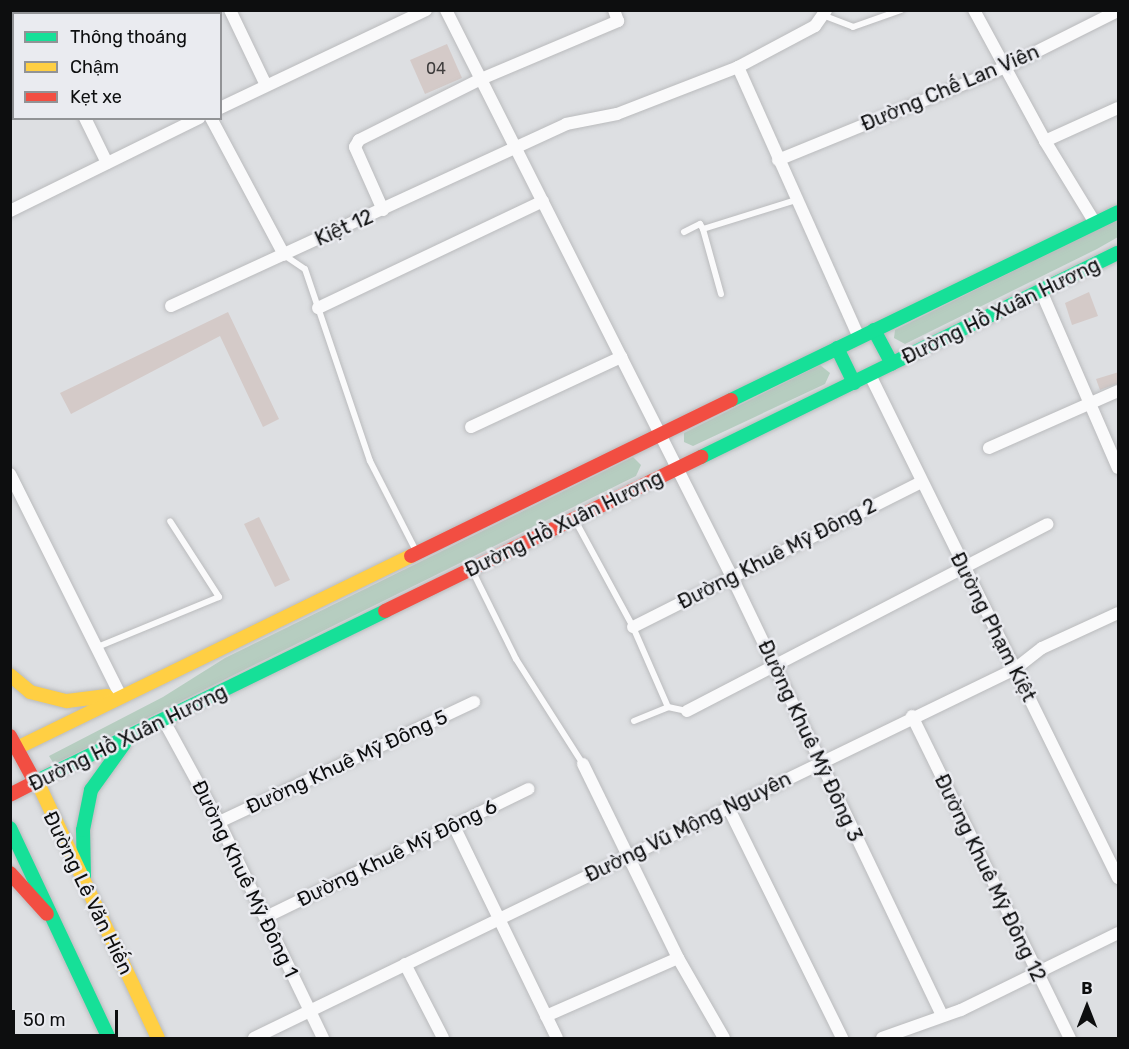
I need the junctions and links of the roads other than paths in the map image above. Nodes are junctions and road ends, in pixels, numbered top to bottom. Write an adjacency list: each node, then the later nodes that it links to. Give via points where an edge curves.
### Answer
1 (230, 10): 12 (street)
2 (426, 10): 12 (street)
3 (446, 10): 11 (street, Đường Khuê Mỹ Đông 3)
4 (901, 10): 7 (lane, via 853,27)
5 (974, 10): 9 (street)
6 (1119, 11): 9 (street, Đường Chế Lan Viên)
7 (826, 13): 10 (street)
8 (616, 16): 11 (street)
9 (1008, 66): 18 (street); 20 (street, Đường Chế Lan Viên)
10 (738, 67): 19 (street, Kiệt 12, via 617,114 566,124); 20 (street)
11 (481, 79): 19 (street, Đường Khuê Mỹ Đông 3); 24 (street, via 356,143)
12 (266, 85): 13 (street)
13 (222, 107)
14 (1119, 108): 18 (street)
15 (86, 120): 21 (street)
16 (195, 120): 21 (street)
17 (212, 120): 31 (street)
18 (1045, 141): 27 (street)
19 (517, 150): 23 (street, Đường Khuê Mỹ Đông 3); 24 (street, Kiệt 12)
20 (778, 160): 22 (street)
21 (107, 164): 25 (street)
22 (796, 200): 28 (lane); 37 (street)
23 (543, 201): 35 (street); 39 (street, Đường Khuê Mỹ Đông 3)
24 (383, 210): 31 (street, Kiệt 12)
25 (10, 211)
26 (1119, 212): 27 (main road, Đường Hồ Xuân Hương)
27 (1095, 223): 36 (main road, Đường Hồ Xuân Hương)
28 (703, 229): 29 (lane, via 700,224); 33 (lane)
29 (684, 232)
30 (1119, 253): 32 (main road, Đường Hồ Xuân Hương)
31 (284, 255): 34 (street, Kiệt 12); 35 (lane, via 305,269)
32 (1041, 291): 40 (main road, Đường Hồ Xuân Hương); 44 (street)
33 (721, 294)
34 (171, 306)
35 (318, 308): 55 (lane, via 370,461)
36 (874, 330): 37 (main road, Đường Hồ Xuân Hương); 40 (main road)
37 (859, 337): 38 (main road, Đường Hồ Xuân Hương)
38 (837, 348): 42 (main road); 46 (main road, Đường Hồ Xuân Hương)
39 (621, 357): 45 (street); 46 (street, Đường Khuê Mỹ Đông 3)
40 (892, 364): 41 (main road, Đường Hồ Xuân Hương)
41 (870, 375): 42 (main road, Đường Hồ Xuân Hương); 51 (street, Đường Phạm Kiệt)
42 (854, 383): 49 (main road, Đường Hồ Xuân Hương)
43 (1119, 391): 44 (street)
44 (1089, 401): 47 (street); 48 (street)
45 (471, 427)
46 (658, 435): 49 (street, Đường Khuê Mỹ Đông 3); 55 (main road, Đường Hồ Xuân Hương)
47 (989, 448)
48 (1119, 468)
49 (676, 470): 53 (main road, Đường Hồ Xuân Hương); 58 (street, Đường Khuê Mỹ Đông 3)
50 (10, 474): 61 (street)
51 (921, 482): 57 (street, Đường Phạm Kiệt); 58 (street, Đường Khuê Mỹ Đông 2)
52 (170, 520): 61 (lane, via 219,597)
53 (574, 520): 56 (main road, Đường Hồ Xuân Hương); 60 (lane)
54 (1047, 524): 57 (street)
55 (417, 553): 65 (main road, Đường Hồ Xuân Hương)
56 (472, 569): 70 (main road, Đường Hồ Xuân Hương); 74 (lane, via 516,658)
57 (963, 569): 62 (street); 63 (street, Đường Phạm Kiệt)
58 (732, 577): 60 (street, Đường Khuê Mỹ Đông 2); 62 (street, Đường Khuê Mỹ Đông 3)
59 (1119, 613): 63 (street, Đường Vũ Mộng Nguyên, via 1053,643)
60 (633, 627): 67 (lane)
61 (95, 648): 65 (street)
62 (776, 667): 68 (street); 75 (street, Đường Khuê Mỹ Đông 3)
63 (1015, 669): 69 (street, Đường Vũ Mộng Nguyên); 85 (street, Đường Phạm Kiệt)
64 (10, 675): 65 (main road, via 30,692 67,701)
65 (120, 695): 73 (main road, Đường Hồ Xuân Hương)
66 (474, 702): 80 (street, Đường Khuê Mỹ Đông 5)
67 (668, 707): 68 (lane); 71 (lane)
68 (687, 711)
69 (912, 716): 75 (street, Đường Vũ Mộng Nguyên); 93 (street, Đường Khuê Mỹ Đông 12)
70 (164, 721): 72 (main road, Đường Hồ Xuân Hương); 80 (street, Đường Khuê Mỹ Đông 1)
71 (634, 721)
72 (129, 739): 76 (main road, Đường Hồ Xuân Hương); 86 (main road, via 91,790 83,830)
73 (13, 745): 76 (main road, Đường Lê Văn Hiến)
74 (583, 764): 83 (street)
75 (818, 764): 79 (street, Đường Vũ Mộng Nguyên); 95 (street, Đường Khuê Mỹ Đông 3)
76 (35, 782): 78 (main road, Đường Hồ Xuân Hương); 86 (main road, Đường Lê Văn Hiến)
77 (529, 789): 81 (street, Đường Khuê Mỹ Đông 6)
78 (10, 795)
79 (728, 807): 83 (street, Đường Vũ Mộng Nguyên); 104 (street)
80 (219, 822): 88 (street, Đường Khuê Mỹ Đông 1)
81 (453, 824): 88 (street, Đường Khuê Mỹ Đông 6); 89 (street)
82 (10, 828): 87 (main road)
83 (629, 857): 89 (street, Đường Vũ Mộng Nguyên); 91 (street)
84 (10, 873): 87 (main road)
85 (1119, 878)
86 (85, 883): 98 (main road, Đường Lê Văn Hiến)
87 (47, 914): 97 (main road)
88 (266, 917): 94 (street, Đường Khuê Mỹ Đông 1)
89 (496, 918): 92 (street, Đường Vũ Mộng Nguyên); 96 (street)
90 (1119, 933): 93 (street)
91 (678, 958): 96 (street); 103 (street)
92 (405, 964): 94 (street, Đường Vũ Mộng Nguyên); 101 (street)
93 (1036, 975): 95 (street); 106 (street, Đường Khuê Mỹ Đông 12)
94 (310, 1012): 99 (street, Đường Vũ Mộng Nguyên); 100 (street, Đường Khuê Mỹ Đông 1)
95 (941, 1014): 105 (street)
96 (546, 1016): 102 (street)
97 (109, 1038)
98 (158, 1038)
99 (255, 1038)
100 (323, 1038)
101 (443, 1038)
102 (557, 1038)
103 (724, 1038)
104 (842, 1038)
105 (882, 1038)
106 (1070, 1038)

